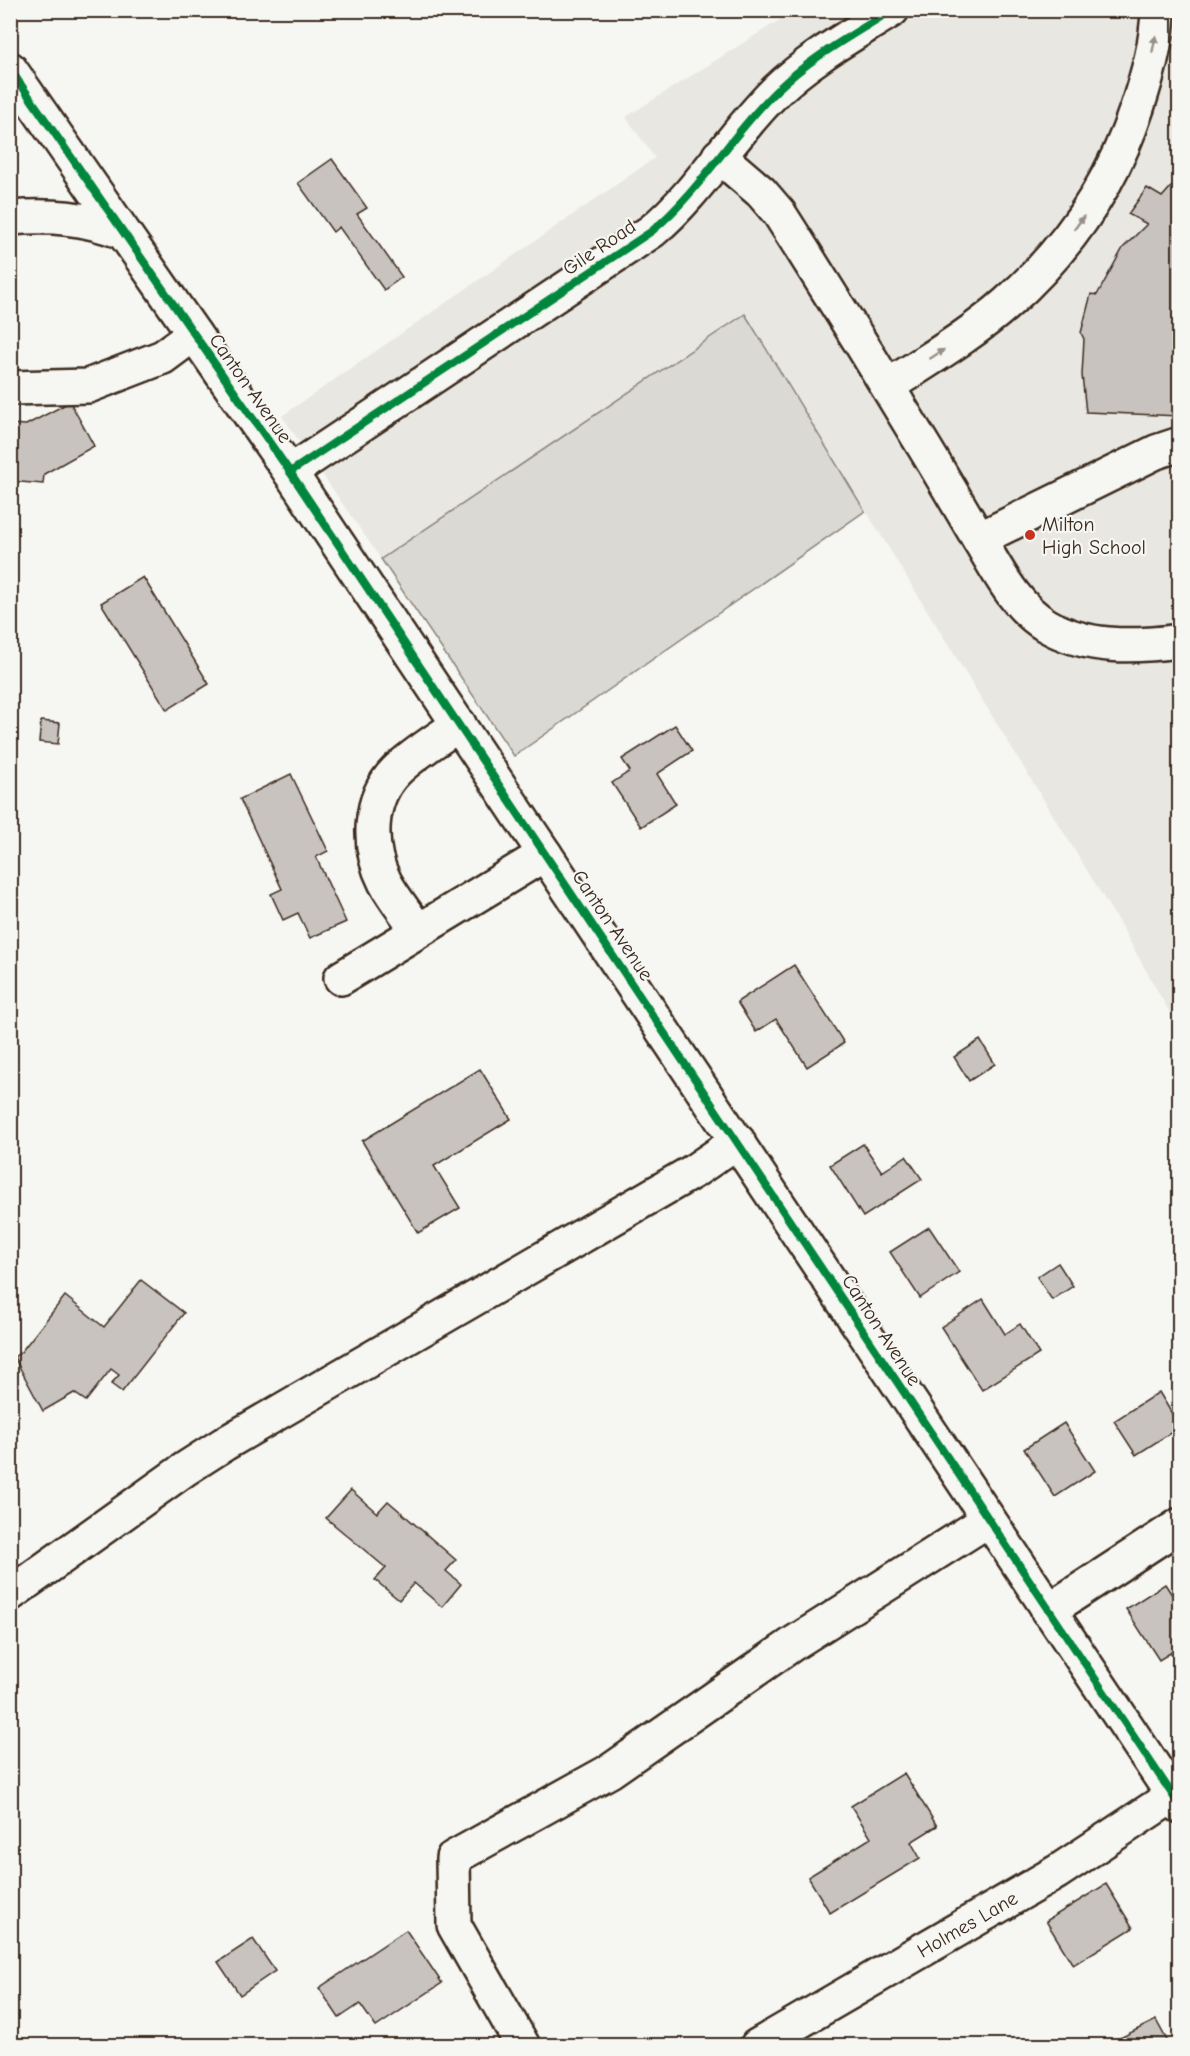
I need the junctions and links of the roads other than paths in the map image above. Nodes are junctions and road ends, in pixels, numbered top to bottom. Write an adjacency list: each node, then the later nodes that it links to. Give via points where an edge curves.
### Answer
1 (892, 10): 3 (main road, Gile Road)
2 (1158, 10): 9 (main road, one-way to 2, via 1007,303 1051,260 1088,211 1120,153 1134,116 1152,52)
3 (858, 20): 5 (main road, Gile Road, via 776,91)
4 (10, 69): 7 (main road, Canton Avenue)
5 (719, 156): 9 (main road, via 779,213); 12 (main road, Gile Road, via 679,206 643,237)
6 (10, 218): 7 (main road, via 81,219)
7 (122, 232): 8 (main road, Canton Avenue)
8 (194, 334): 10 (main road, via 163,357 88,386); 12 (main road, Canton Avenue)
9 (888, 386): 13 (main road)
10 (10, 388)
11 (1179, 444): 13 (main road)
12 (290, 472): 15 (main road, Canton Avenue)
13 (979, 539): 14 (main road, via 1012,591 1045,625 1071,636 1112,645)
14 (1179, 641)
15 (459, 724): 16 (main road, Canton Avenue); 17 (main road, via 396,770 380,792 374,817 374,849 385,881)
16 (545, 854): 17 (main road); 19 (main road, Canton Avenue)
17 (418, 931): 18 (main road)
18 (341, 978)
19 (738, 1142): 20 (main road, Canton Avenue); 22 (main road, via 234,1438)
20 (988, 1520): 23 (main road, Canton Avenue); 25 (main road, via 794,1643 610,1771 453,1858 454,1925)
21 (1179, 1525): 23 (main road)
22 (10, 1594)
23 (1048, 1611): 24 (main road, Canton Avenue)
24 (1176, 1801): 26 (main road, Holmes Lane)
25 (523, 2046)
26 (757, 2046)

